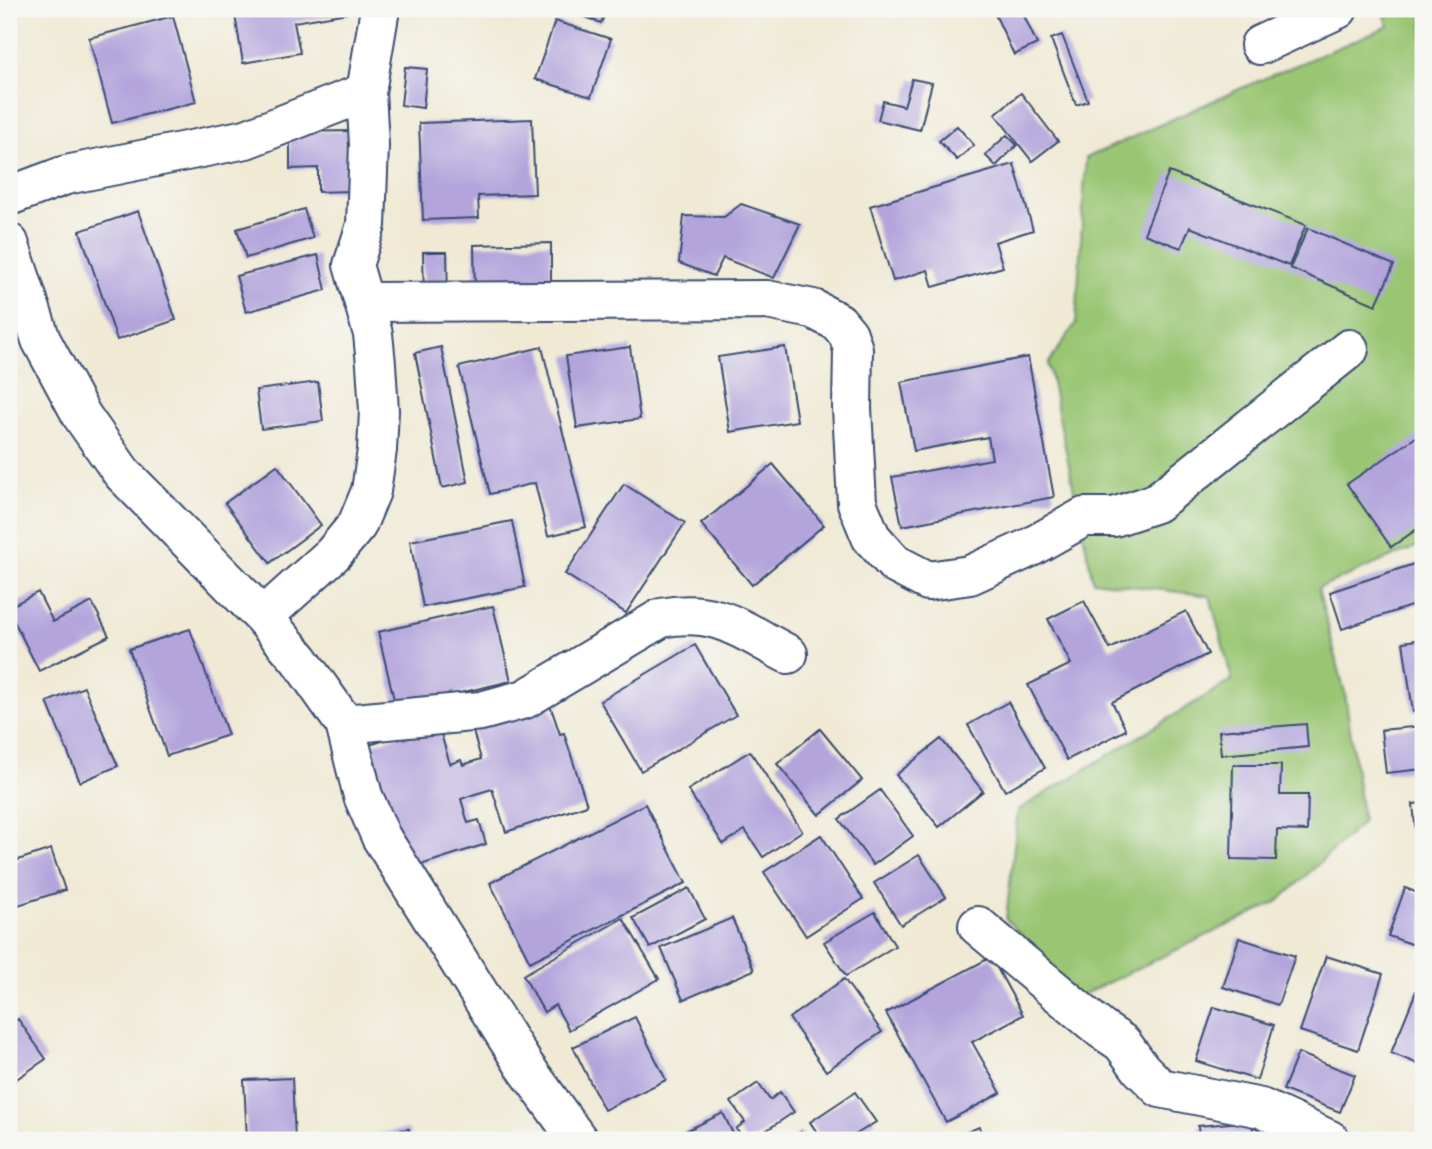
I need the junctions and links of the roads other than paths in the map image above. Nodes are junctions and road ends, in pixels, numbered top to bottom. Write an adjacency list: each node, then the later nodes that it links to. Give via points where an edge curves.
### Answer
1 (380, 9): 4 (street)
2 (1338, 9): 3 (street)
3 (1260, 45)
4 (366, 92): 5 (street, via 246,139 66,175); 7 (street, via 366,225 353,265)
5 (9, 196)
6 (9, 243): 9 (street, via 41,340 82,416 122,473)
7 (364, 302): 8 (street, via 767,300 813,309 838,322 853,349 857,503 871,537 895,564 928,581 970,575 1031,548 1084,517 1114,516 1156,503); 9 (street, via 373,334 379,411 370,491 358,526)
8 (1349, 349)
9 (263, 617): 11 (street)
10 (788, 653): 11 (street, via 718,618 685,614 662,618 524,699 481,711)
11 (345, 724): 13 (street, via 363,796 381,837 524,1065)
12 (978, 926): 14 (street, via 1122,1043 1160,1088 1261,1108)
13 (578, 1140)
14 (1330, 1140)

